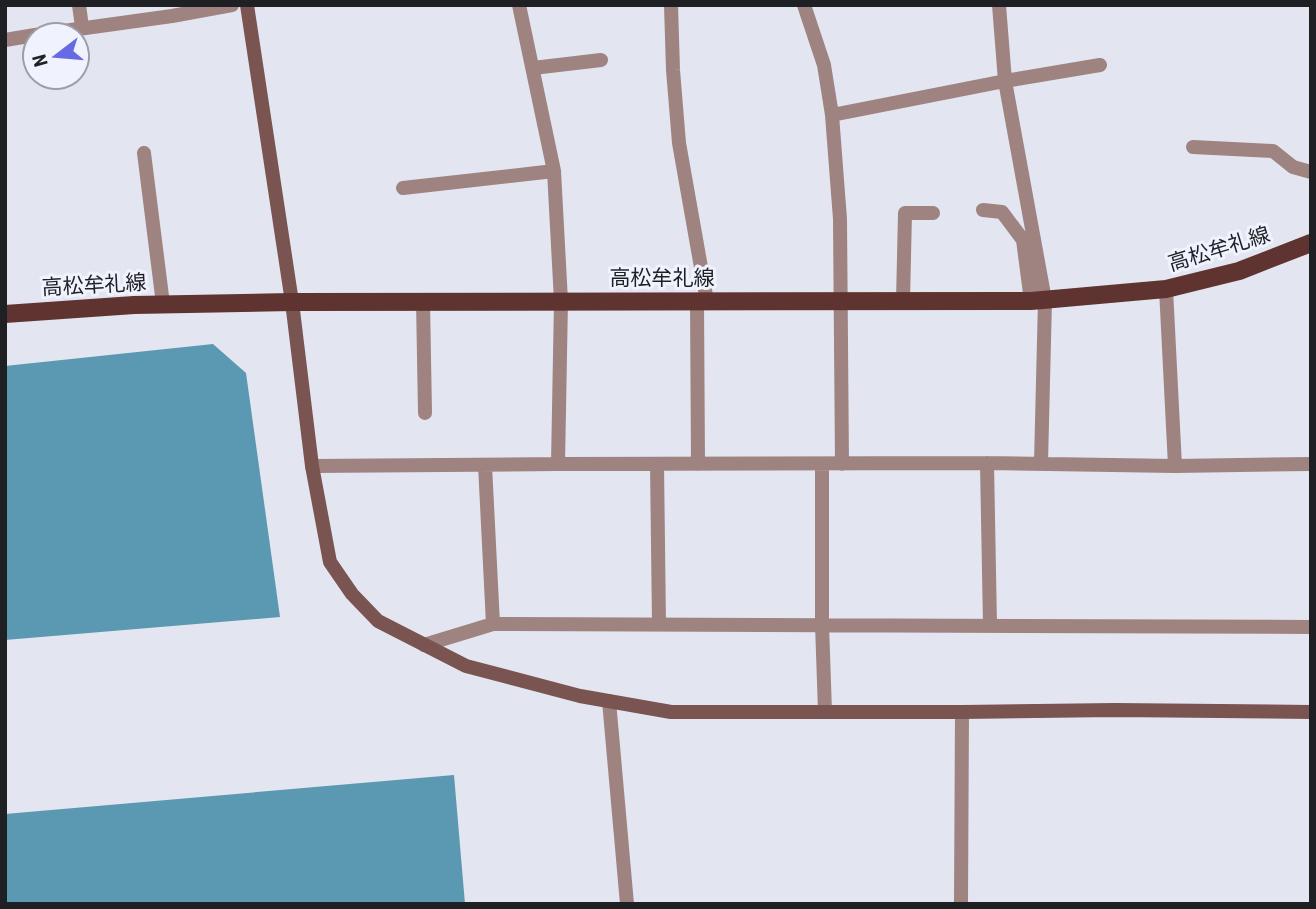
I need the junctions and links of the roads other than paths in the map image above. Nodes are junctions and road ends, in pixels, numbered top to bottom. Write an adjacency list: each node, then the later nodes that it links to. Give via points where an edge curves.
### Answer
1 (232, 5): 7 (street)
2 (247, 5): 27 (street)
3 (519, 5): 10 (street)
4 (670, 5): 24 (street, via 679,143)
5 (804, 5): 12 (street, via 824,65)
6 (999, 5): 11 (street)
7 (91, 26)
8 (601, 60): 10 (street)
9 (1100, 65): 11 (street)
10 (533, 68): 15 (street)
11 (1005, 81): 12 (street); 22 (street)
12 (832, 115): 25 (street, via 840,219)
13 (1193, 147): 16 (street, via 1273,151 1293,167)
14 (144, 153): 29 (street)
15 (554, 171): 17 (street); 23 (street)
16 (1311, 172)
17 (403, 188)
18 (983, 211): 22 (street, via 1002,212 1023,240)
19 (933, 213): 26 (street, via 905,213)
20 (1311, 243): 21 (main road, 高松牟礼線, via 1239,271)
21 (1166, 289): 22 (main road, 高松牟礼線); 41 (street)
22 (1038, 300): 26 (main road, 高松牟礼線); 33 (street)
23 (561, 301): 24 (main road, 高松牟礼線); 28 (main road, 高松牟礼線); 34 (street)
24 (702, 301): 25 (main road, 高松牟礼線); 36 (street)
25 (840, 301): 26 (main road, 高松牟礼線); 38 (street)
26 (903, 301)
27 (292, 302): 28 (main road, 高松牟礼線); 29 (main road, 高松牟礼線); 42 (street)
28 (423, 302): 31 (street)
29 (163, 304): 30 (main road, 高松牟礼線)
30 (5, 314)
31 (425, 413)
32 (988, 463): 33 (street); 38 (street); 46 (street)
33 (1041, 463): 41 (street)
34 (558, 464): 35 (street); 40 (street)
35 (657, 464): 36 (street); 44 (street)
36 (698, 464): 37 (street)
37 (822, 464): 38 (street); 45 (street)
38 (842, 464)
39 (1311, 464): 41 (street)
40 (485, 465): 42 (street); 43 (street)
41 (1175, 466)
42 (312, 467): 48 (street, via 330,562 378,621)
43 (492, 624): 44 (street); 48 (street)
44 (659, 624): 45 (street)
45 (822, 624): 46 (street); 50 (street)
46 (990, 625): 47 (street)
47 (1311, 627)
48 (424, 645): 49 (street, via 466,666)
49 (610, 701): 50 (street, via 671,712); 53 (street)
50 (825, 712): 51 (street)
51 (962, 712): 52 (street); 54 (street)
52 (1311, 712)
53 (627, 904)
54 (961, 904)

